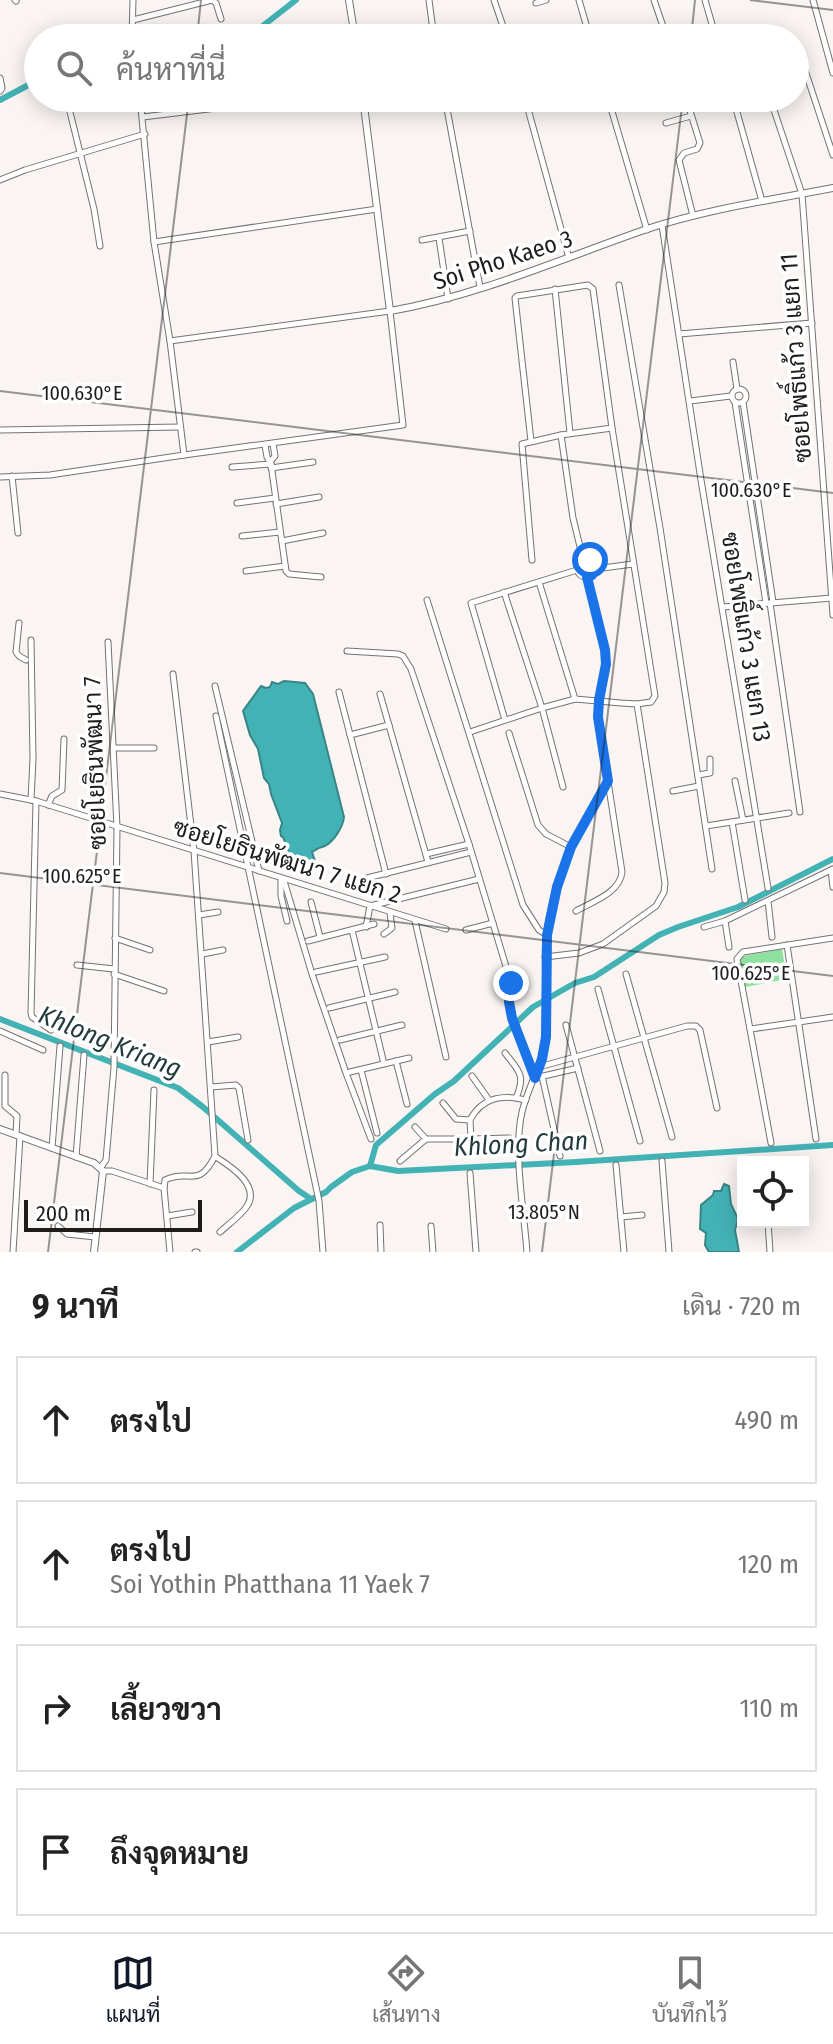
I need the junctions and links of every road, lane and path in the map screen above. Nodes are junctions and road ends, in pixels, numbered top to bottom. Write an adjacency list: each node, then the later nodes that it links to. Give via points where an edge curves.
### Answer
1 (133, 0): 12 (street)
2 (349, 0): 14 (street)
3 (429, 0): 15 (street)
4 (494, 0): 16 (street)
5 (546, 0): 10 (street)
6 (579, 0): 17 (street)
7 (654, 0): 18 (street)
8 (705, 0): 19 (street)
9 (813, 0): 20 (street)
10 (536, 3)
11 (221, 19): 12 (street, via 212,0)
12 (133, 20): 13 (street)
13 (133, 24)
14 (353, 24)
15 (432, 24)
16 (502, 24)
17 (586, 24)
18 (662, 24)
19 (712, 24)
20 (833, 73)
21 (0, 78): 23 (street)
22 (809, 82): 39 (street)
23 (0, 91)
24 (70, 112): 38 (street)
25 (142, 112): 35 (street)
26 (184, 112): 35 (street)
27 (365, 112): 44 (street)
28 (448, 112): 48 (street)
29 (529, 112): 53 (street)
30 (612, 112): 47 (street)
31 (690, 112): 34 (street)
32 (737, 112): 43 (street)
33 (775, 112): 42 (street, ซอยโพธิ์แก้ว 3 แยก 11)
34 (691, 116): 36 (street); 45 (street, via 700,143 679,160)
35 (143, 117): 37 (street)
36 (666, 123)
37 (145, 134): 38 (street); 51 (street)
38 (80, 153): 40 (street); 52 (street)
39 (833, 155)
40 (0, 180)
41 (833, 188): 42 (street, Soi Pho Kaeo 3)
42 (802, 194): 43 (street, Soi Pho Kaeo 3); 59 (street, ซอยโพธิ์แก้ว 3 แยก 11)
43 (762, 202): 45 (street, Soi Pho Kaeo 3)
44 (377, 209): 51 (street); 58 (street)
45 (693, 216): 46 (street, Soi Pho Kaeo 3)
46 (662, 225): 47 (street, Soi Pho Kaeo 3); 60 (street, ซอยโพธิ์แก้ว 3 แยก 13)
47 (647, 230): 53 (street, Soi Pho Kaeo 3)
48 (470, 231): 49 (street); 55 (street)
49 (439, 238): 50 (street); 57 (street)
50 (422, 240)
51 (154, 242): 61 (street)
52 (100, 246)
53 (569, 258): 55 (street, Soi Pho Kaeo 3)
54 (619, 285): 134 (street)
55 (480, 287): 57 (street, Soi Pho Kaeo 3)
56 (555, 289): 68 (street, via 593,289); 70 (street); 72 (street, via 515,298)
57 (448, 299): 58 (street, Soi Pho Kaeo 3)
58 (390, 311): 61 (street); 73 (street, via 403,425)
59 (812, 323): 60 (street); 106 (street, ซอยโพธิ์แก้ว 3 แยก 11)
60 (679, 334): 65 (street, ซอยโพธิ์แก้ว 3 แยก 13)
61 (170, 341): 67 (street)
62 (733, 362): 63 (street)
63 (737, 389): 64 (street); 66 (street, via 745,392)
64 (733, 399): 65 (street); 66 (street); 79 (street)
65 (690, 401): 109 (street, ซอยโพธิ์แก้ว 3 แยก 13)
66 (743, 402): 77 (street)
67 (180, 427): 69 (street); 75 (street)
68 (612, 428): 70 (street); 94 (street)
69 (0, 430)
70 (570, 433): 71 (street)
71 (561, 435): 72 (street); 91 (street)
72 (531, 441): 92 (street, via 522,446)
73 (273, 444): 74 (street); 78 (street)
74 (265, 445): 75 (street); 78 (street)
75 (184, 455): 81 (street)
76 (313, 462): 78 (street)
77 (752, 463): 79 (street); 93 (street)
78 (271, 464): 80 (street); 84 (street)
79 (744, 464): 95 (street)
80 (232, 467)
81 (12, 476): 82 (street); 87 (street)
82 (0, 477)
83 (319, 497): 84 (street)
84 (275, 501): 85 (street); 86 (street)
85 (237, 503)
86 (280, 532): 89 (street); 90 (street)
87 (18, 533)
88 (323, 533): 90 (street)
89 (242, 536)
90 (282, 541): 96 (street)
91 (583, 559): 97 (street, via 592,561); 98 (street)
92 (532, 560)
93 (767, 563): 95 (street); 104 (street)
94 (633, 564): 97 (street); 122 (street, via 655,696)
95 (760, 564): 105 (street)
96 (286, 566): 99 (street); 100 (street, via 289,574)
97 (595, 569): 101 (street)
98 (577, 570): 101 (street); 102 (street)
99 (246, 571)
100 (321, 577)
101 (587, 577): 121 (street, via 605,650)
102 (539, 582): 103 (street); 120 (street)
103 (504, 592): 123 (street); 125 (street, via 471,604)
104 (772, 593): 105 (street); 108 (street)
105 (764, 594): 108 (street)
106 (832, 598): 108 (street); 110 (street, ซอยโพธิ์แก้ว 3 แยก 11)
107 (427, 600): 127 (street)
108 (770, 603): 109 (street); 143 (street)
109 (723, 607): 145 (street, ซอยโพธิ์แก้ว 3 แยก 13)
110 (833, 615)
111 (19, 623): 115 (street, via 16,652)
112 (31, 640): 141 (street)
113 (108, 642): 131 (street, ซอยโยธินพัฒนา 7)
114 (347, 651): 150 (street, via 398,654 407,660)
115 (26, 660)
116 (173, 674): 152 (street)
117 (215, 686): 159 (street)
118 (339, 692): 129 (street)
119 (380, 694): 126 (street)
120 (575, 699): 121 (street); 123 (street)
121 (599, 700): 122 (street); 135 (street)
122 (637, 704): 197 (street, via 664,892 656,906 603,944)
123 (542, 708): 125 (street); 138 (street)
124 (216, 716): 156 (street)
125 (505, 720): 127 (street)
126 (389, 725): 129 (street); 154 (street)
127 (470, 732): 185 (street, via 523,905)
128 (509, 733): 151 (street, via 538,825)
129 (350, 735): 160 (street)
130 (64, 739): 142 (street, via 62,790)
131 (114, 748): 132 (street); 149 (street, ซอยโยธินพัฒนา 7)
132 (154, 748)
133 (710, 759): 134 (street, via 710,773)
134 (698, 775): 137 (street)
135 (608, 781): 151 (street); 170 (street, via 622,880)
136 (735, 781): 146 (street)
137 (699, 786): 139 (street); 148 (street)
138 (563, 787)
139 (673, 791)
140 (0, 794): 141 (street, ซอยโยธินพัฒนา 7 แยก 2)
141 (34, 801): 142 (street, ซอยโยธินพัฒนา 7 แยก 2); 213 (street, via 31,1013)
142 (48, 805): 149 (street, ซอยโยธินพัฒนา 7 แยก 2)
143 (800, 812)
144 (789, 813): 145 (street)
145 (757, 817): 146 (street); 165 (street, ซอยโพธิ์แก้ว 3 แยก 13)
146 (743, 820): 147 (street)
147 (732, 822): 148 (street); 166 (street)
148 (706, 826): 157 (street)
149 (117, 827): 152 (street, ซอยโยธินพัฒนา 7 แยก 2); 188 (street, ซอยโยธินพัฒนา 7)
150 (469, 844): 153 (street); 154 (street)
151 (571, 847): 185 (street)
152 (194, 851): 156 (street, ซอยโยธินพัฒนา 7 แยก 2); 173 (street)
153 (471, 852): 155 (street); 163 (street)
154 (426, 854): 155 (street)
155 (428, 862): 160 (street)
156 (250, 869): 159 (street, ซอยโยธินพัฒนา 7 แยก 2); 284 (street, via 317,1188)
157 (712, 869)
158 (832, 869): 164 (street); 167 (street)
159 (259, 872): 162 (street, ซอยโยธินพัฒนา 7 แยก 2)
160 (386, 874): 161 (street)
161 (367, 878)
162 (282, 879): 169 (street, ซอยโยธินพัฒนา 7 แยก 2); 175 (street); 252 (street)
163 (479, 879): 169 (street); 177 (street)
164 (833, 887)
165 (768, 888)
166 (745, 900)
167 (768, 901): 176 (street); 187 (street)
168 (311, 902): 186 (street)
169 (370, 906): 172 (street, ซอยโยธินพัฒนา 7 แยก 2); 179 (street)
170 (576, 911)
171 (218, 912): 173 (street)
172 (390, 913): 174 (street, ซอยโยธินพัฒนา 7 แยก 2); 184 (street, via 392,928)
173 (199, 915): 195 (street)
174 (415, 920): 181 (street, ซอยโยธินพัฒนา 7 แยก 2); 225 (street)
175 (287, 921)
176 (725, 921): 180 (street); 192 (street)
177 (493, 923): 183 (street); 236 (street, via 511,983 512,1018)
178 (374, 924): 179 (street)
179 (366, 927): 182 (street)
180 (704, 927)
181 (446, 929)
182 (352, 930): 186 (street); 198 (street)
183 (466, 930)
184 (384, 934)
185 (547, 935): 197 (street)
186 (320, 937): 190 (street)
187 (772, 937)
188 (115, 938): 193 (street); 200 (street, ซอยโยธินพัฒนา 7)
189 (833, 938): 191 (street)
190 (308, 941)
191 (787, 945): 209 (street); 212 (street, via 738,956)
192 (729, 947)
193 (150, 950)
194 (223, 950): 195 (street)
195 (202, 954): 219 (street)
196 (385, 957): 198 (street)
197 (545, 957): 230 (street, via 546,1037)
198 (359, 964): 201 (street); 206 (street)
199 (77, 965): 200 (street)
200 (114, 971): 204 (street); 267 (street, ซอยโยธินพัฒนา 7, via 114,1067)
201 (316, 972)
202 (626, 974): 217 (street)
203 (598, 989): 221 (street)
204 (164, 991)
205 (395, 992): 206 (street)
206 (368, 999): 207 (street); 215 (street)
207 (329, 1008)
208 (833, 1017): 209 (street)
209 (799, 1021): 212 (street); 255 (street)
210 (402, 1025): 215 (street)
211 (566, 1025): 227 (street)
212 (751, 1029): 258 (street)
213 (51, 1030)
214 (0, 1031): 222 (street)
215 (376, 1031): 218 (street); 229 (street)
216 (238, 1037): 219 (street)
217 (644, 1038): 221 (street); 244 (street, via 699,1027); 250 (street)
218 (340, 1040)
219 (208, 1042): 237 (street)
220 (60, 1046): 259 (street)
221 (614, 1047): 227 (street); 257 (street)
222 (43, 1050)
223 (505, 1053): 239 (street, via 522,1077)
224 (84, 1055): 263 (street)
225 (446, 1057)
226 (409, 1058): 228 (street)
227 (576, 1058): 230 (street); 231 (street)
228 (396, 1061): 229 (street); 243 (street)
229 (384, 1064): 232 (street)
230 (539, 1067): 236 (street)
231 (578, 1068): 236 (street); 260 (street)
232 (361, 1070): 233 (street); 248 (street)
233 (350, 1072)
234 (5, 1075): 249 (street, via 5,1106 17,1116)
235 (472, 1076): 240 (street)
236 (538, 1077): 241 (street); 262 (street)
237 (211, 1087): 256 (street, via 239,1088); 261 (street)
238 (154, 1090): 269 (street)
239 (516, 1098): 240 (street); 241 (street)
240 (489, 1100): 245 (street)
241 (526, 1100): 288 (street, via 519,1158)
242 (443, 1103): 245 (street, via 456,1119)
243 (407, 1104)
244 (717, 1108)
245 (470, 1120): 254 (street)
246 (415, 1127): 253 (street)
247 (0, 1129): 249 (street)
248 (377, 1133)
249 (18, 1136): 259 (street); 281 (street)
250 (672, 1137)
251 (509, 1138): 254 (street)
252 (371, 1139)
253 (426, 1139): 254 (street); 264 (street)
254 (471, 1139)
255 (816, 1139)
256 (248, 1140)
257 (640, 1141)
258 (771, 1143)
259 (52, 1148): 263 (street)
260 (600, 1151)
261 (215, 1156): 270 (street, via 208,1171 170,1177); 279 (street, via 250,1191 249,1204)
262 (560, 1156)
263 (76, 1157): 267 (street)
264 (400, 1161)
265 (662, 1161): 290 (street)
266 (616, 1165): 274 (street)
267 (102, 1169): 269 (street); 280 (street)
268 (470, 1173): 287 (street)
269 (150, 1184): 270 (street)
270 (164, 1188): 273 (street)
271 (192, 1212): 273 (street)
272 (642, 1215): 274 (street)
273 (167, 1216): 283 (street)
274 (621, 1217): 289 (street)
275 (380, 1225): 285 (street)
276 (58, 1226): 280 (street, via 67,1234)
277 (431, 1226): 286 (street)
278 (768, 1228): 291 (street)
279 (220, 1232)
280 (95, 1237): 282 (street)
281 (13, 1252)
282 (94, 1252)
283 (170, 1252)
284 (323, 1252)
285 (381, 1252)
286 (433, 1252)
287 (476, 1252)
288 (527, 1252)
289 (624, 1252)
290 (669, 1252)
291 (770, 1252)

